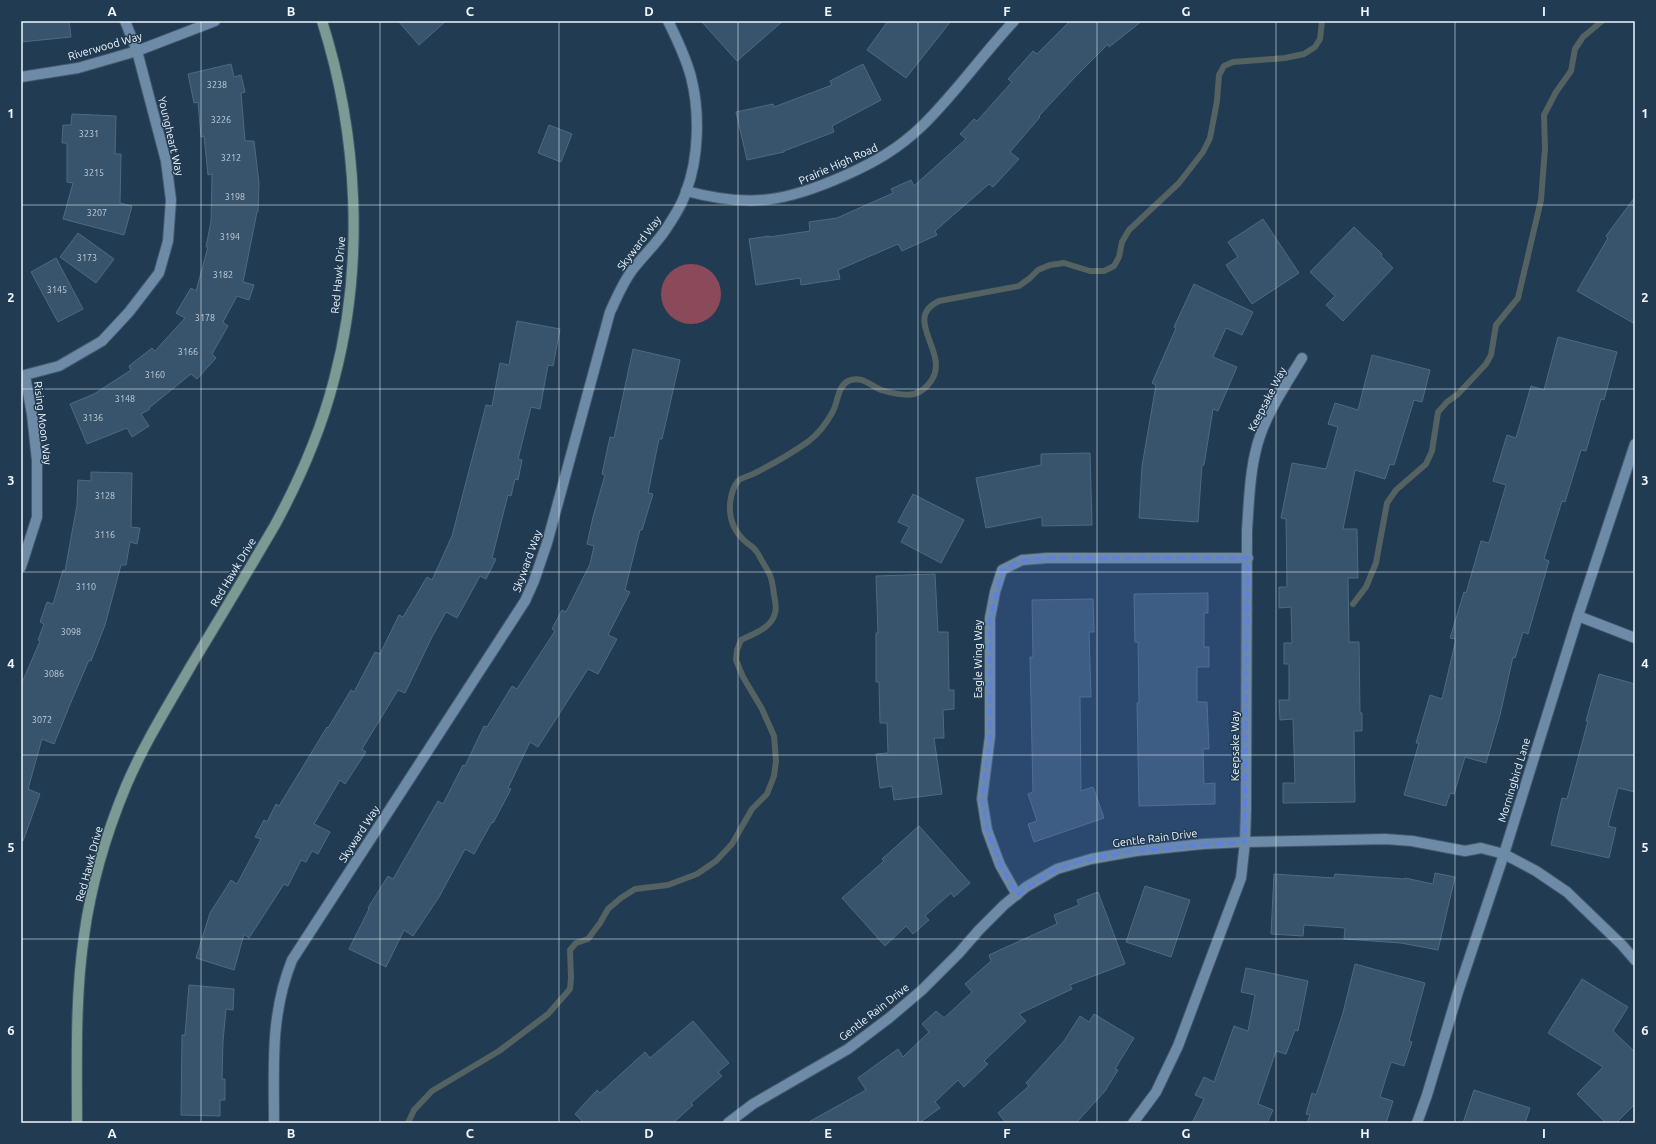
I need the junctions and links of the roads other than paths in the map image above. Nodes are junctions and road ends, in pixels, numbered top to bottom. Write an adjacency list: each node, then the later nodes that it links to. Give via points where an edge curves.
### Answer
1 (125, 21): 6 (street, Youngheart Way)
2 (215, 21): 6 (street, Riverwood Way)
3 (322, 21): 20 (street, Red Hawk Drive, via 343,110 354,190 353,261 335,379 294,490 148,740 126,785 112,822 91,899 79,973)
4 (668, 21): 8 (street, Skyward Way, via 682,51 696,98 695,150)
5 (1014, 21): 8 (street, Prairie High Road, via 922,126 889,154 867,166 818,187 776,199 734,201)
6 (137, 50): 7 (street, Riverwood Way, via 78,68); 10 (street, Youngheart Way, via 166,161 171,200 168,241 159,274 102,341 59,366)
7 (21, 77)
8 (686, 191): 21 (street, Skyward Way, via 677,212 665,230 624,282 610,312 547,543 525,601 292,960 282,989 275,1024)
9 (1302, 358): 12 (street, Keepsake Way, via 1263,428 1255,454 1247,530)
10 (23, 376): 13 (street, Rising Moon Way, via 32,414 37,461 37,517)
11 (1635, 444): 14 (street, Morningbird Lane)
12 (1248, 558): 16 (street, Keepsake Way); 18 (street, Eagle Wing Way, via 1047,558 1022,560 1002,570 990,618 990,736 982,799 987,830 1000,865)
13 (21, 567)
14 (1578, 616): 15 (street); 17 (street, Morningbird Lane)
15 (1635, 638)
16 (1245, 842): 17 (street, Gentle Rain Drive, via 1385,839 1412,841 1465,851 1481,848); 18 (street, Gentle Rain Drive, via 1136,851 1091,859 1058,869); 23 (street, Keepsake Way, via 1241,878 1178,1046 1156,1092)
17 (1504, 854): 19 (street, Gentle Rain Drive, via 1567,892); 24 (street, Morningbird Lane)
18 (1017, 895): 22 (street, Gentle Rain Drive, via 989,920 922,990 889,1018 848,1049 753,1104)
19 (1635, 960)
20 (77, 1123)
21 (274, 1123)
22 (728, 1123)
23 (1133, 1123)
24 (1417, 1123)

